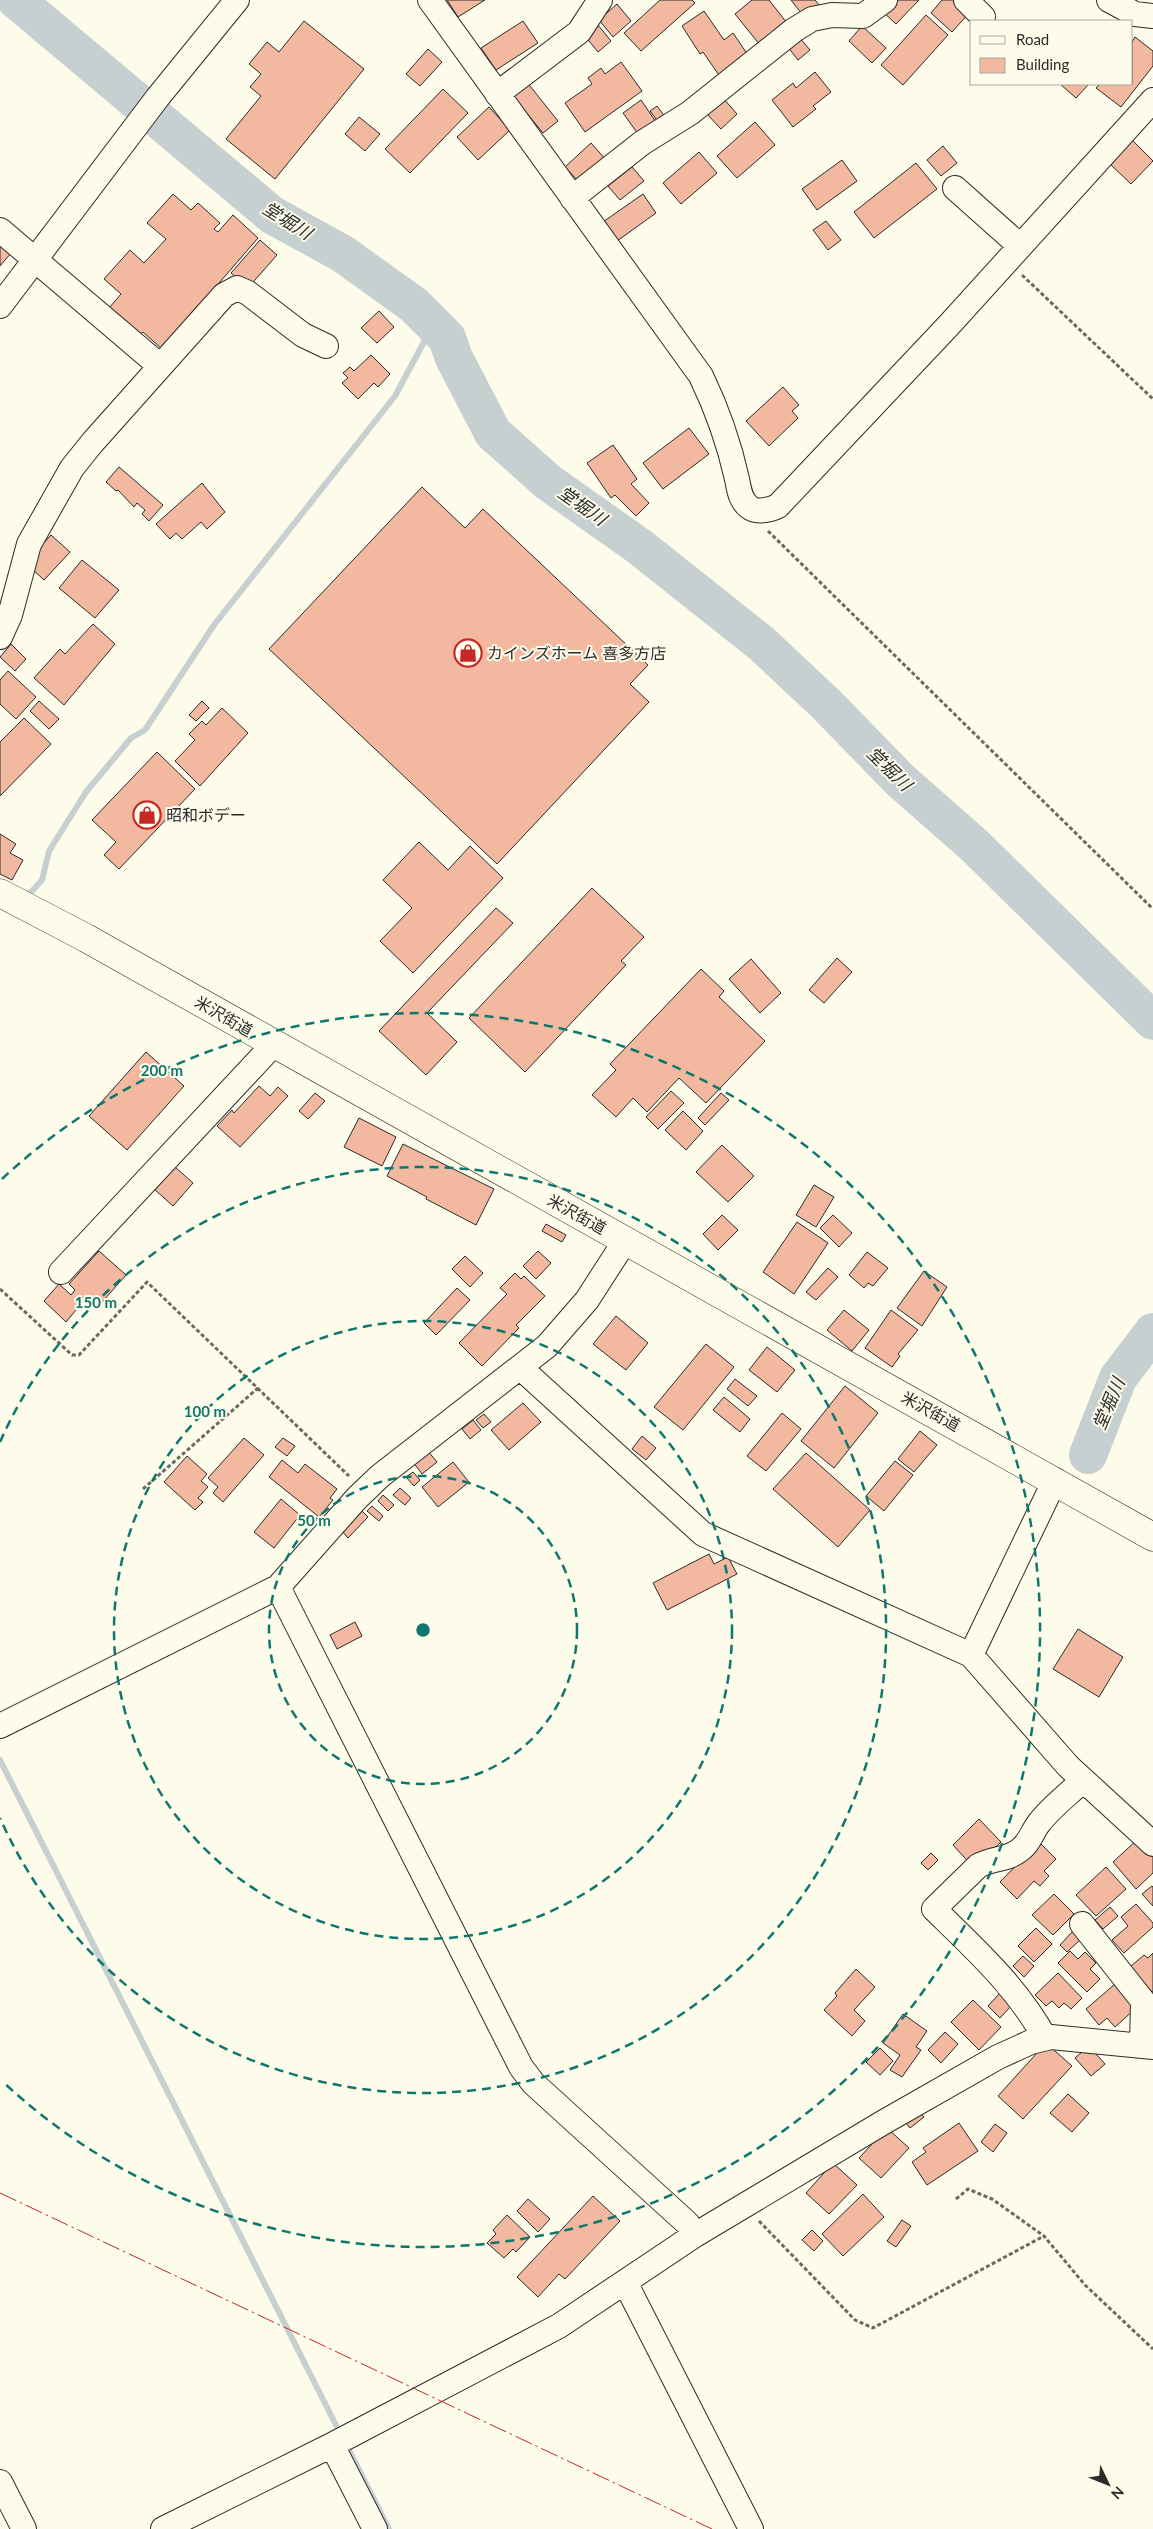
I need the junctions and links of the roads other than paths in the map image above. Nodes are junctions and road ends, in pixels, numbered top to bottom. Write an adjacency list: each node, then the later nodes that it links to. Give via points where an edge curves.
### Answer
1 (237, 0): 15 (street, via 158,97)
2 (430, 0): 9 (street)
3 (600, 0): 9 (street, via 579,32)
4 (885, 0): 12 (street, via 863,16 832,15 812,19 794,30 690,113 642,143)
5 (966, 0): 7 (street)
6 (1108, 0): 8 (street, via 1135,14)
7 (983, 16)
8 (1153, 16)
9 (497, 94): 12 (street)
10 (1153, 100): 14 (street)
11 (955, 188): 14 (street)
12 (572, 198): 14 (street, via 701,376 730,449 742,500 750,508 764,510 778,506)
13 (0, 230): 15 (street)
14 (1014, 253)
15 (35, 260): 16 (street); 18 (street)
16 (0, 306)
17 (326, 346): 18 (street, via 303,335 237,288 224,294)
18 (160, 366): 19 (street, via 92,443 58,492 29,544 10,615)
19 (0, 637)
20 (0, 893): 21 (highway, 米沢街道)
21 (274, 1044): 22 (highway, 米沢街道); 23 (street)
22 (625, 1241): 25 (highway, 米沢街道); 27 (street, via 587,1300 547,1346 365,1490)
23 (61, 1272)
24 (524, 1371): 28 (street, via 703,1534)
25 (1054, 1480): 26 (highway, 米沢街道); 28 (street)
26 (1153, 1537)
27 (278, 1587): 29 (street); 35 (street, via 521,2067 534,2083 687,2223)
28 (971, 1655): 30 (street)
29 (0, 1726)
30 (1083, 1780): 31 (street); 33 (street, via 1038,1824 1021,1849 978,1866 934,1909 999,1973 1030,2009)
31 (1153, 1844)
32 (1082, 1924): 34 (street, via 1143,2001)
33 (1045, 2038): 34 (street); 35 (street, via 1030,2042 961,2077)
34 (1148, 2047)
35 (695, 2235): 36 (street)
36 (625, 2282): 37 (street, via 559,2326); 42 (street)
37 (332, 2446): 40 (street); 41 (street)
38 (0, 2482): 39 (street)
39 (24, 2529)
40 (163, 2529)
41 (374, 2529)
42 (751, 2529)

